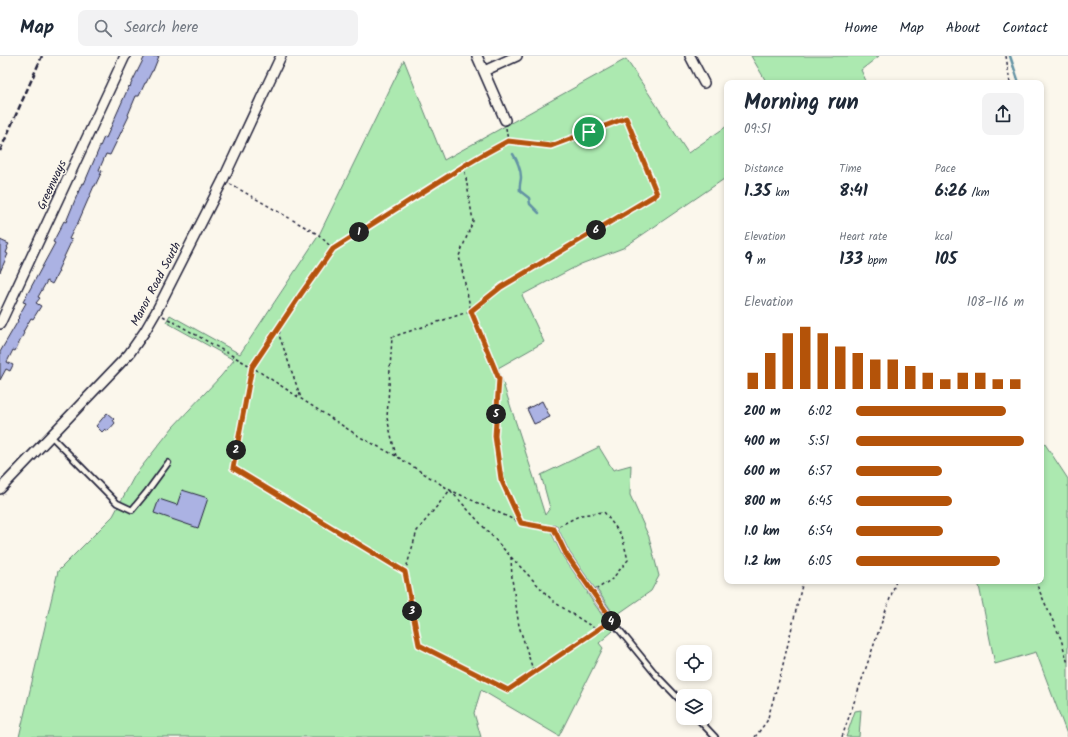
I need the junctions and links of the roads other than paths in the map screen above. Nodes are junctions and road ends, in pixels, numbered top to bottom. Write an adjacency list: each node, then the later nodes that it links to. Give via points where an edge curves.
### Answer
1 (125, 56): 9 (street, Greenways)
2 (281, 56): 10 (street, Manor Road South, via 223,180 145,331 129,354)
3 (477, 56): 6 (street)
4 (517, 56): 6 (street)
5 (690, 56): 7 (street)
6 (484, 71): 8 (street)
7 (704, 83)
8 (505, 120)
9 (0, 324)
10 (51, 436): 11 (lane, via 117,503 132,510); 12 (street, Manor Road South)
11 (168, 463)
12 (0, 489)
13 (554, 529): 14 (lane, via 566,554 612,620)
14 (676, 696)
15 (704, 725): 16 (lane)
16 (715, 737)

